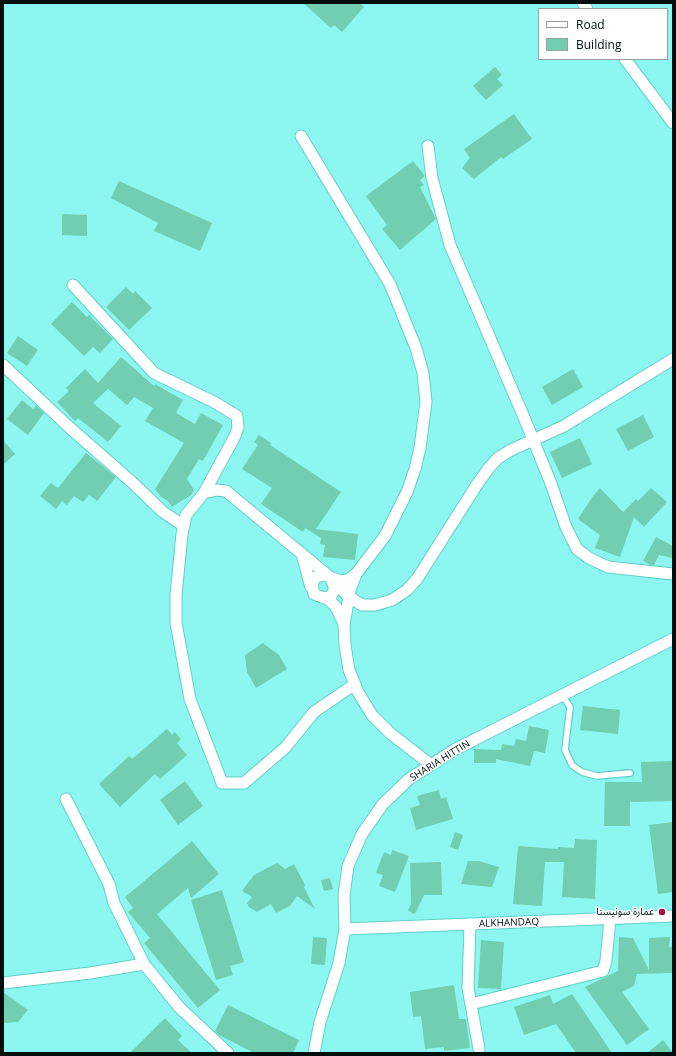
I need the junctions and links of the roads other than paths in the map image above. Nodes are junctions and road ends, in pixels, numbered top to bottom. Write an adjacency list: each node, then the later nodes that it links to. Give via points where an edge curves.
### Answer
1 (626, 60): 2 (street)
2 (673, 123)
3 (301, 136): 14 (street, via 390,284 416,348 423,373 425,409 415,469 407,492 385,536)
4 (428, 146): 8 (street, via 432,178 450,245)
5 (73, 285): 9 (street, via 154,373 237,416 238,428)
6 (673, 359): 8 (street, via 564,426)
7 (3, 365): 12 (street, via 162,512)
8 (534, 440): 15 (street, via 566,528 577,549 608,567); 18 (street, via 498,458 488,469 437,549 407,590 392,600 375,605 362,605)
9 (221, 463): 10 (street, via 219,483); 11 (street)
10 (226, 491): 11 (street); 13 (street)
11 (204, 493): 12 (street, via 186,515)
12 (184, 526): 22 (street, via 176,595 176,623 190,699 222,783 244,783 284,748 314,712)
13 (302, 554): 16 (street); 17 (street)
14 (356, 574): 16 (street, via 348,580); 18 (street)
15 (673, 574)
16 (331, 578): 17 (street, via 324,575 316,577); 18 (street); 19 (street, via 334,589)
17 (311, 587): 19 (street, via 316,597)
18 (348, 596): 19 (street, via 337,600); 20 (street)
19 (327, 598): 20 (street, via 336,607)
20 (344, 625): 22 (street, via 345,645)
21 (673, 639): 23 (street, SHARIA HITTIN)
22 (355, 684): 24 (street, via 372,715 390,733)
23 (562, 695): 24 (street, SHARIA HITTIN, via 454,750); 25 (lane, via 570,707 566,750 572,764 582,772 598,776)
24 (431, 765): 30 (street, SHARIA HITTIN, via 409,779 384,804 362,834 348,866 344,895)
25 (630, 773)
26 (66, 799): 31 (street, via 109,884 114,903)
27 (673, 916): 28 (street, ALKHANDAQ)
28 (610, 919): 29 (street, ALKHANDAQ); 33 (street, via 603,971)
29 (470, 924): 30 (street, ALKHANDAQ); 33 (street, via 468,988)
30 (345, 929): 36 (street, SHARIA HITTIN, via 339,963 320,1022)
31 (144, 964): 32 (street); 35 (street, via 179,1007)
32 (3, 983)
33 (471, 1004): 34 (street)
34 (479, 1049)
35 (228, 1053)
36 (314, 1053)

